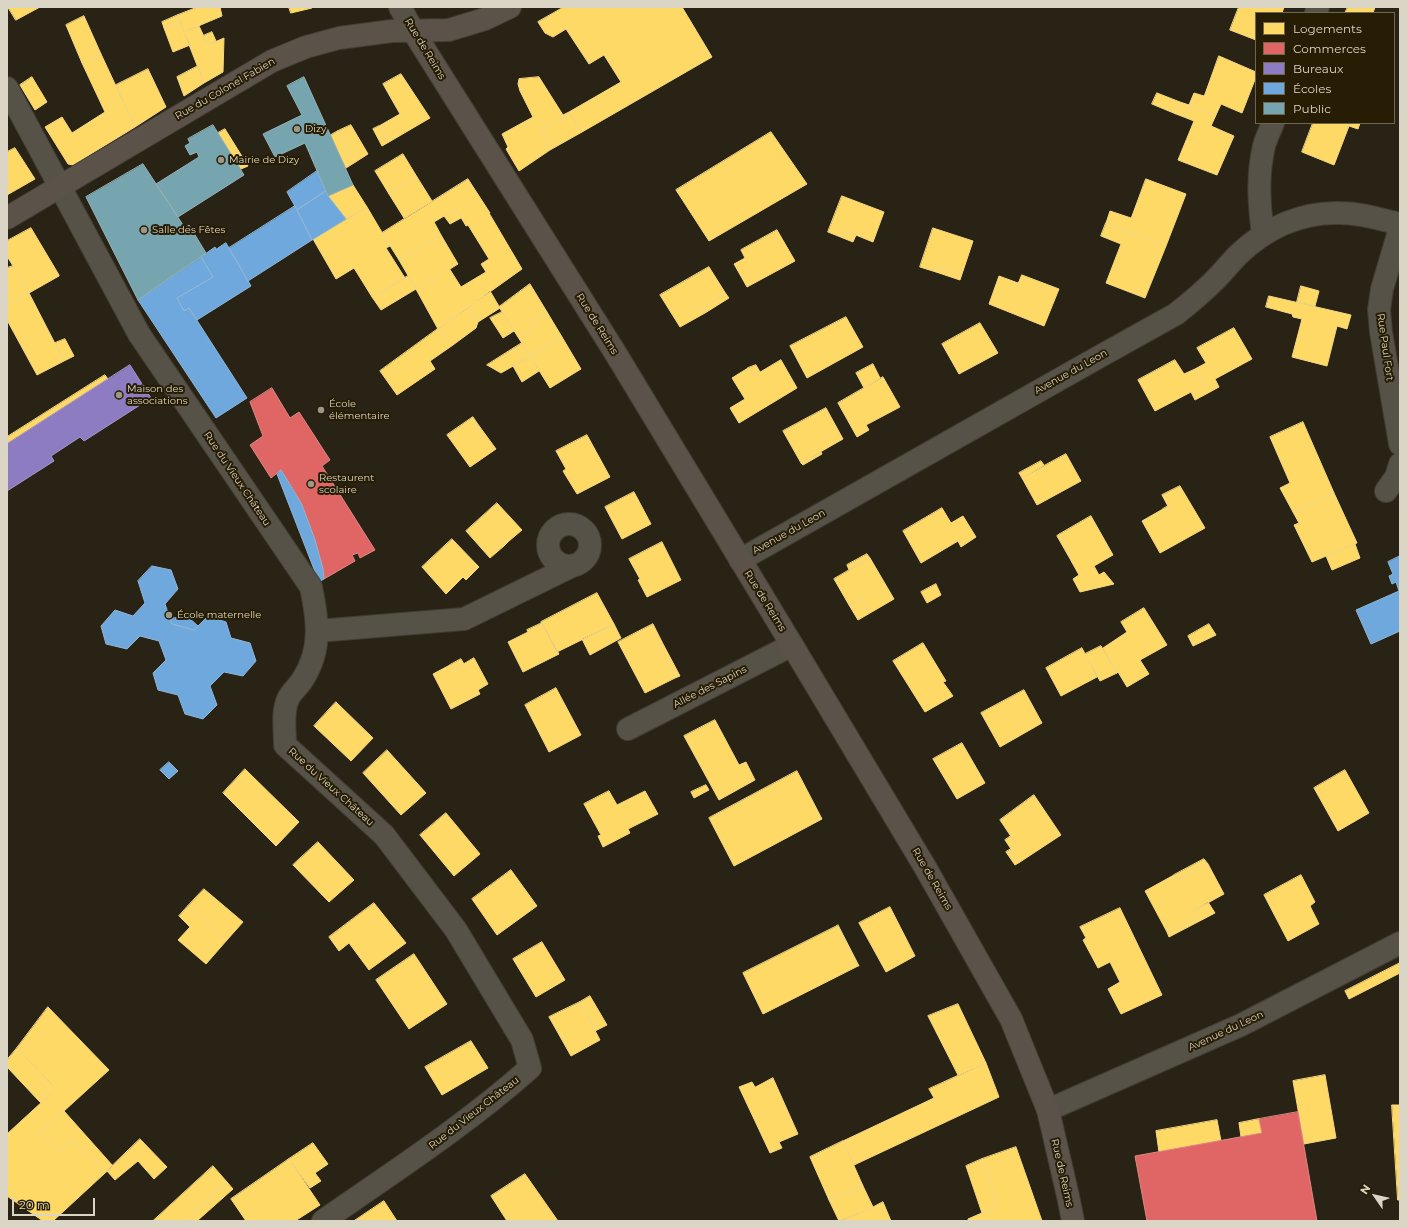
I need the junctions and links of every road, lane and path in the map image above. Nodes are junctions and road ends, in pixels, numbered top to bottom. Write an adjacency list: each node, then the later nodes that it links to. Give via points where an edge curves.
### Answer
1 (400, 7): 3 (street, Rue de Reims)
2 (510, 7): 3 (main road, Rue du Colonel Fabien, via 485,19 449,30)
3 (413, 30): 6 (main road, Rue du Colonel Fabien, via 340,38 306,47 272,61); 14 (main road, Rue de Reims, via 616,354)
4 (7, 88): 6 (street, Rue du Vieux Château)
5 (1273, 124): 10 (street, via 1264,145 1260,166 1258,191)
6 (60, 187): 7 (main road, Rue du Colonel Fabien); 16 (street, Rue du Vieux Château, via 139,334 311,587)
7 (7, 218)
8 (1400, 224): 10 (street, Avenue du Leon, via 1340,212 1293,219)
9 (1400, 228): 11 (street, Rue Paul Fort, via 1382,289 1379,310)
10 (1263, 234): 14 (street, Avenue du Leon, via 1238,254 1215,280 1176,314)
11 (1400, 444)
12 (1400, 464): 13 (street, via 1396,477)
13 (1386, 491)
14 (740, 560): 17 (main road, Rue de Reims)
15 (572, 566): 16 (street, via 464,619)
16 (317, 631): 21 (street, Rue du Vieux Château, via 313,660 303,680 288,698 285,745 389,841 456,930 522,1040 530,1068 444,1137)
17 (792, 645): 18 (street, Allée des Sapins); 20 (main road, Rue de Reims, via 925,867 1011,1019)
18 (628, 729)
19 (1400, 943): 20 (street, Avenue du Leon, via 1241,1025)
20 (1048, 1110): 22 (main road, Rue de Reims)
21 (323, 1221)
22 (1072, 1221)

